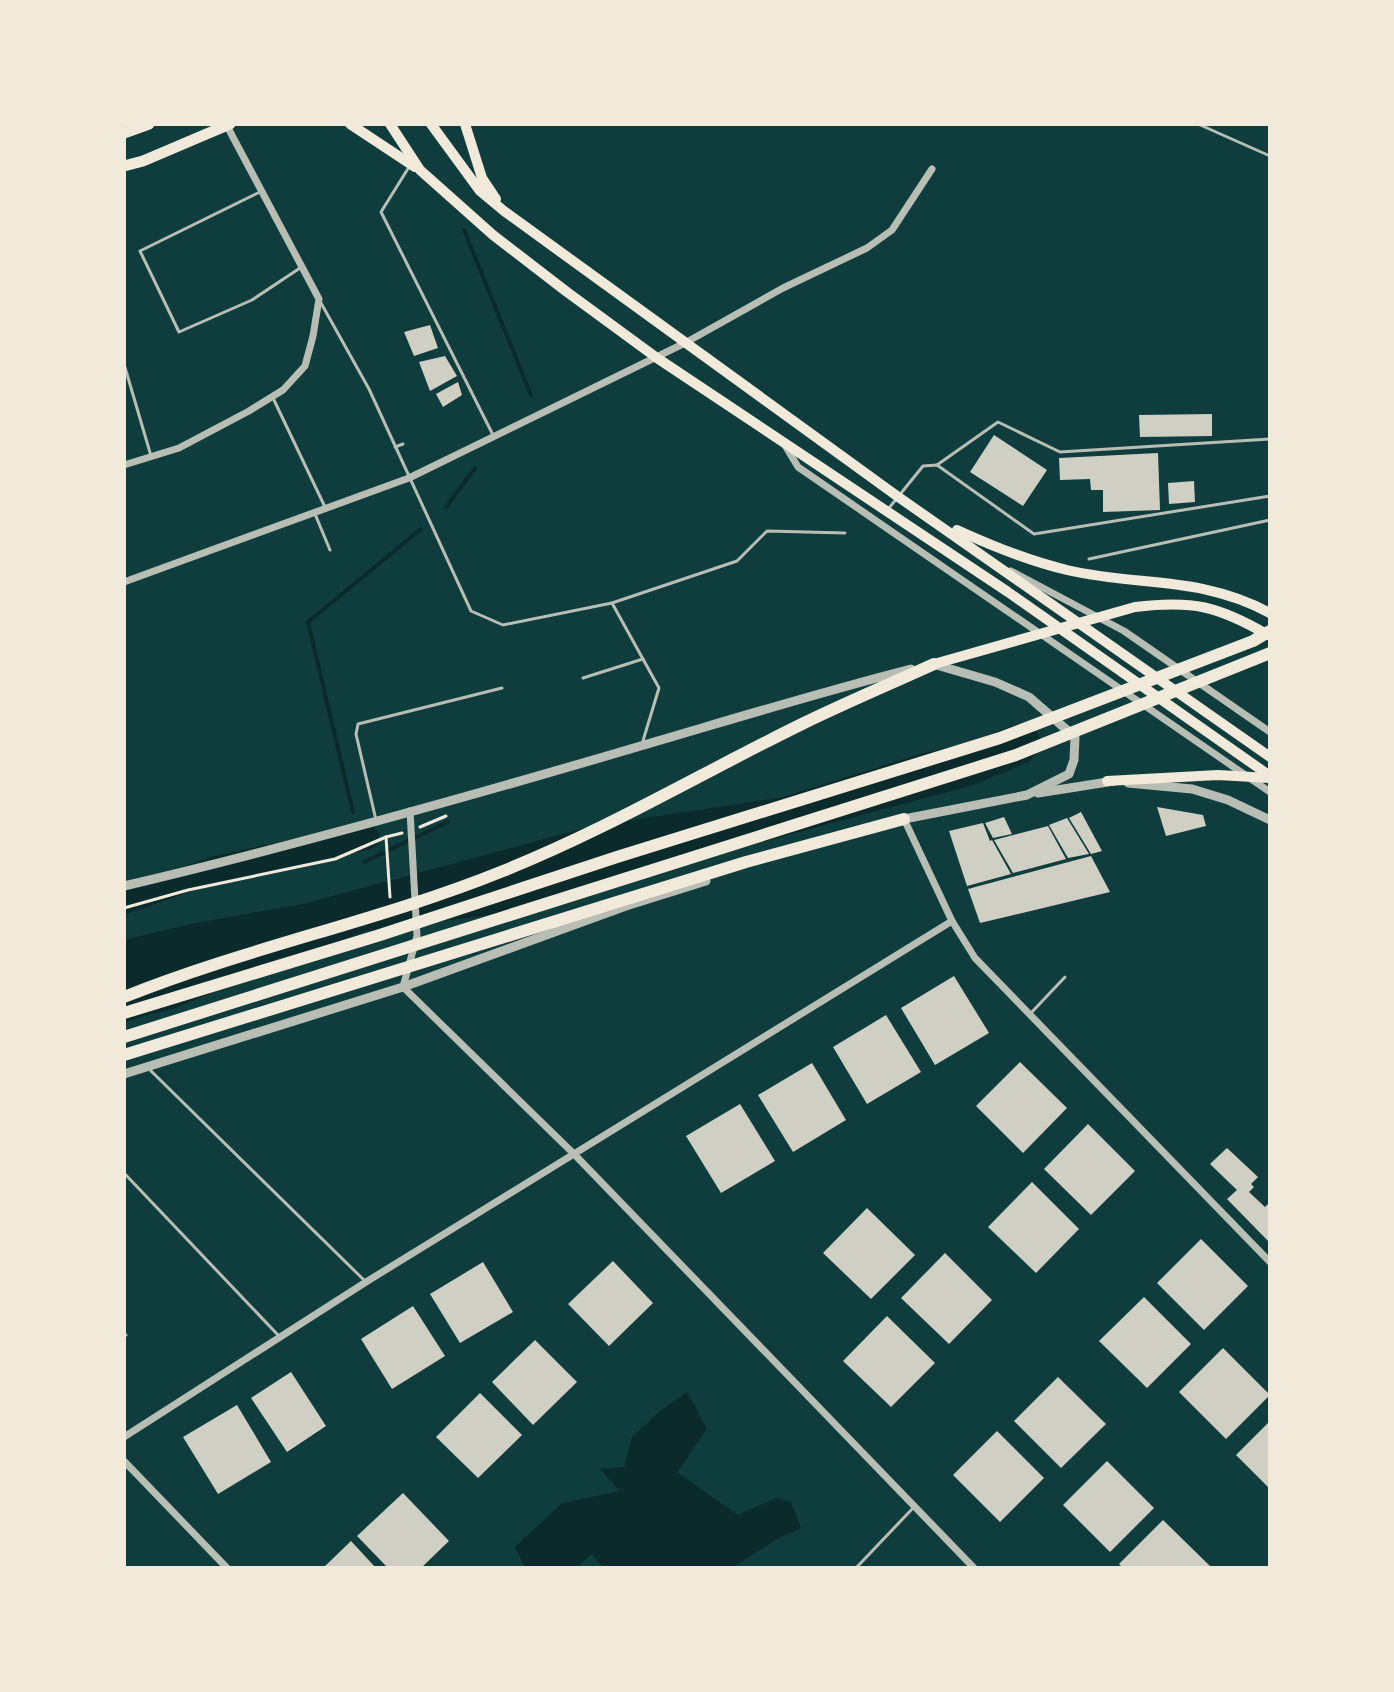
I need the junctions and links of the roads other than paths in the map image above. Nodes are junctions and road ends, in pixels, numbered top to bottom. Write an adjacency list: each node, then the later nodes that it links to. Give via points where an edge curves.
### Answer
1 (149, 124): 8 (main road)
2 (350, 124): 11 (main road)
3 (390, 124): 11 (main road)
4 (431, 124): 14 (main road, via 480,191)
5 (465, 124): 14 (main road, via 482,178)
6 (1198, 124): 9 (lane)
7 (229, 125): 10 (main road); 13 (street)
8 (124, 133)
9 (1270, 156)
10 (124, 166)
11 (415, 168): 18 (main road, via 493,235); 21 (lane, via 381,212)
12 (932, 169): 17 (street, via 892,230 867,248)
13 (262, 191): 15 (street); 15 (lane, via 140,251 179,332 252,300)
14 (504, 211): 17 (main road)
15 (302, 267): 16 (street)
16 (319, 299): 20 (street, via 305,366); 25 (lane)
17 (685, 343): 18 (street); 30 (main road)
18 (657, 358): 21 (street); 23 (main road)
19 (124, 364): 26 (lane)
20 (272, 397): 26 (street, via 179,448); 32 (lane)
21 (494, 437): 29 (street)
22 (1270, 439): 28 (lane, via 1060,452 998,422)
23 (783, 442): 33 (main road); 37 (street, via 798,467)
24 (403, 444): 25 (lane)
25 (395, 447): 29 (lane)
26 (152, 457): 27 (street)
27 (124, 465)
28 (937, 465): 30 (lane, via 923,466); 31 (lane, via 1034,534)
29 (409, 478): 32 (street); 43 (lane, via 471,611 503,625)
30 (897, 496): 33 (lane); 35 (main road)
31 (1270, 496)
32 (326, 510): 34 (street)
33 (887, 511): 37 (lane); 54 (main road)
34 (315, 514): 39 (lane); 42 (street)
35 (930, 518): 40 (main road); 44 (main road, via 994,547 1068,570 1211,589)
36 (1270, 520): 41 (lane)
37 (878, 524): 56 (street)
38 (845, 533): 43 (lane, via 767,531 737,561)
39 (330, 550)
40 (986, 557): 51 (street, via 1124,631); 53 (main road)
41 (1089, 559)
42 (124, 582)
43 (612, 603): 47 (lane)
44 (1270, 613)
45 (1270, 634): 48 (main road, via 1215,608 1160,604); 67 (highway, via 1000,738)
46 (1270, 653): 69 (highway, via 1016,755)
47 (643, 659): 49 (lane); 52 (lane, via 659,688)
48 (934, 664): 52 (street); 57 (street, via 1029,697 1075,737 1069,774); 66 (highway, via 501,872 252,950)
49 (583, 678)
50 (502, 688): 60 (lane, via 358,724)
51 (1270, 732)
52 (641, 746): 58 (street)
53 (1270, 757)
54 (1270, 777): 55 (main road)
55 (1107, 781): 57 (street); 61 (street, via 1192,789)
56 (1270, 792)
57 (1027, 795): 59 (street)
58 (410, 811): 60 (street); 65 (street, via 417,932)
59 (904, 819): 63 (street); 65 (street, via 626,906); 70 (highway, via 746,862)
60 (376, 820): 62 (street)
61 (1270, 820)
62 (124, 886)
63 (952, 921): 68 (street, via 975,958); 73 (street)
64 (1065, 977): 68 (lane)
65 (403, 987): 71 (street); 73 (street)
66 (124, 997)
67 (124, 1013)
68 (1030, 1014): 75 (street)
69 (124, 1037)
70 (124, 1055)
71 (147, 1067): 72 (street); 76 (lane)
72 (124, 1074)
73 (574, 1154): 76 (street); 80 (street)
74 (124, 1173): 77 (lane)
75 (1270, 1262)
76 (366, 1282): 77 (street)
77 (281, 1338): 78 (street)
78 (124, 1437)
79 (124, 1461): 81 (street)
80 (915, 1507): 82 (lane); 83 (street)
81 (227, 1568)
82 (856, 1568)
83 (974, 1568)

